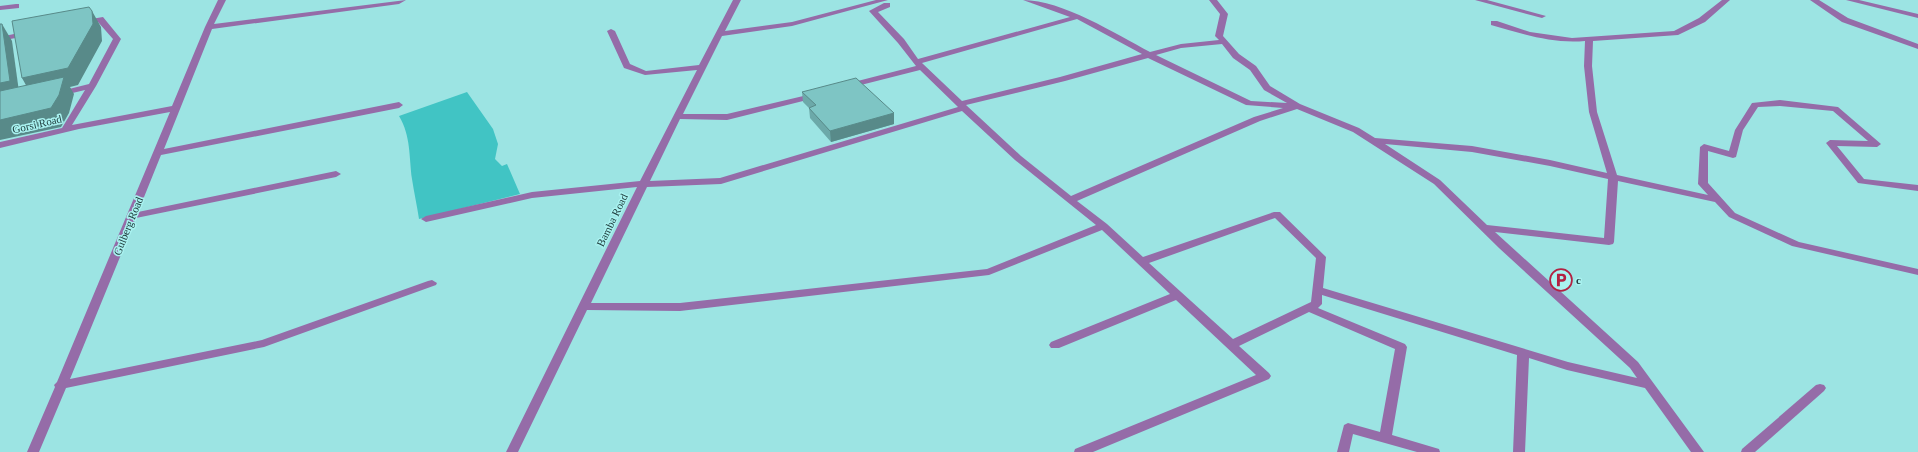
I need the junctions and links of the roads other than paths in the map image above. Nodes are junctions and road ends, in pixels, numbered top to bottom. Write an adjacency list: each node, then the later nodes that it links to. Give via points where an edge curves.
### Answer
1 (222, 0): 21 (street, Gulberg Road)
2 (402, 0): 21 (street)
3 (737, 0): 24 (street, Bamba Road)
4 (884, 0): 24 (street, via 792,24); 30 (street, via 889,4 873,11)
5 (1027, 0): 13 (street)
6 (1048, 0): 13 (street)
7 (1213, 0): 27 (street, via 1224,14 1219,36)
8 (1479, 0): 16 (street)
9 (1726, 0): 26 (street, via 1702,20 1675,33)
10 (1814, 0): 28 (street, via 1845,20)
11 (1850, 0): 12 (street)
12 (1878, 3): 17 (street)
13 (1040, 4): 18 (street)
14 (16, 6): 15 (street)
15 (0, 8)
16 (1542, 16)
17 (1918, 16)
18 (1078, 17): 29 (street); 30 (street)
19 (1494, 23): 26 (street, via 1529,34 1572,40)
20 (77, 24): 32 (street, via 100,19 117,39)
21 (209, 27): 39 (street, Gulberg Road)
22 (39, 31): 25 (street, via 17,39)
23 (611, 31): 31 (street, via 627,66 645,73)
24 (720, 34): 31 (street, Bamba Road)
25 (0, 39)
26 (1589, 39): 46 (street, via 1588,66 1593,112)
27 (1224, 42): 29 (street, via 1181,46); 38 (street, via 1236,56 1252,68 1267,88)
28 (1918, 47)
29 (1148, 55): 37 (street); 38 (street, via 1249,103)
30 (919, 65): 33 (street); 37 (street)
31 (702, 67): 40 (street, Bamba Road)
32 (92, 86): 35 (street); 41 (street)
33 (839, 88)
34 (824, 92): 40 (street, via 727,117)
35 (48, 97)
36 (399, 105): 44 (street)
37 (962, 106): 47 (street, via 721,181); 49 (street, via 1018,158)
38 (1297, 106): 42 (street, via 1356,130); 49 (street, via 1257,119)
39 (176, 108): 41 (street, Gorsi Road); 44 (street, Gulberg Road)
40 (677, 116): 47 (street, Bamba Road)
41 (65, 129): 43 (street, Gorsi Road)
42 (1373, 140): 46 (street, via 1472,149 1550,163); 54 (street, via 1437,182)
43 (0, 145)
44 (158, 153): 51 (street, Gulberg Road)
45 (336, 174): 51 (street)
46 (1613, 178): 50 (street); 54 (street, via 1609,242)
47 (643, 184): 52 (street, via 532,195); 60 (street, Bamba Road)
48 (1918, 188): 50 (street, via 1861,181 1830,143 1877,144 1835,110 1780,103 1755,105 1739,130 1733,155 1704,147 1703,184)
49 (1070, 200): 53 (street)
50 (1718, 200): 56 (street, via 1732,215 1796,244)
51 (132, 216): 65 (street, Gulberg Road)
52 (426, 219)
53 (1102, 226): 55 (street); 60 (street, via 990,272 680,307)
54 (1484, 228): 66 (street, via 1634,365)
55 (1140, 262): 58 (street, via 1277,214 1321,257); 59 (street)
56 (1918, 272)
57 (432, 283): 65 (street, via 264,343)
58 (1318, 290): 61 (street, via 1316,304); 64 (street)
59 (1178, 295): 62 (street); 63 (street)
60 (583, 306): 71 (street, Bamba Road)
61 (1309, 308): 63 (street); 68 (street, via 1401,347)
62 (1055, 345)
63 (1231, 346): 72 (street, via 1265,376)
64 (1523, 353): 66 (street, via 1566,366); 75 (street)
65 (60, 385): 70 (street, Gulberg Road)
66 (1649, 385): 69 (street)
67 (1820, 388): 76 (street)
68 (1385, 438): 73 (street, via 1348,428); 74 (street)
69 (1700, 451)
70 (33, 452)
71 (512, 452)
72 (1080, 452)
73 (1343, 452)
74 (1434, 452)
75 (1520, 452)
76 (1747, 452)

